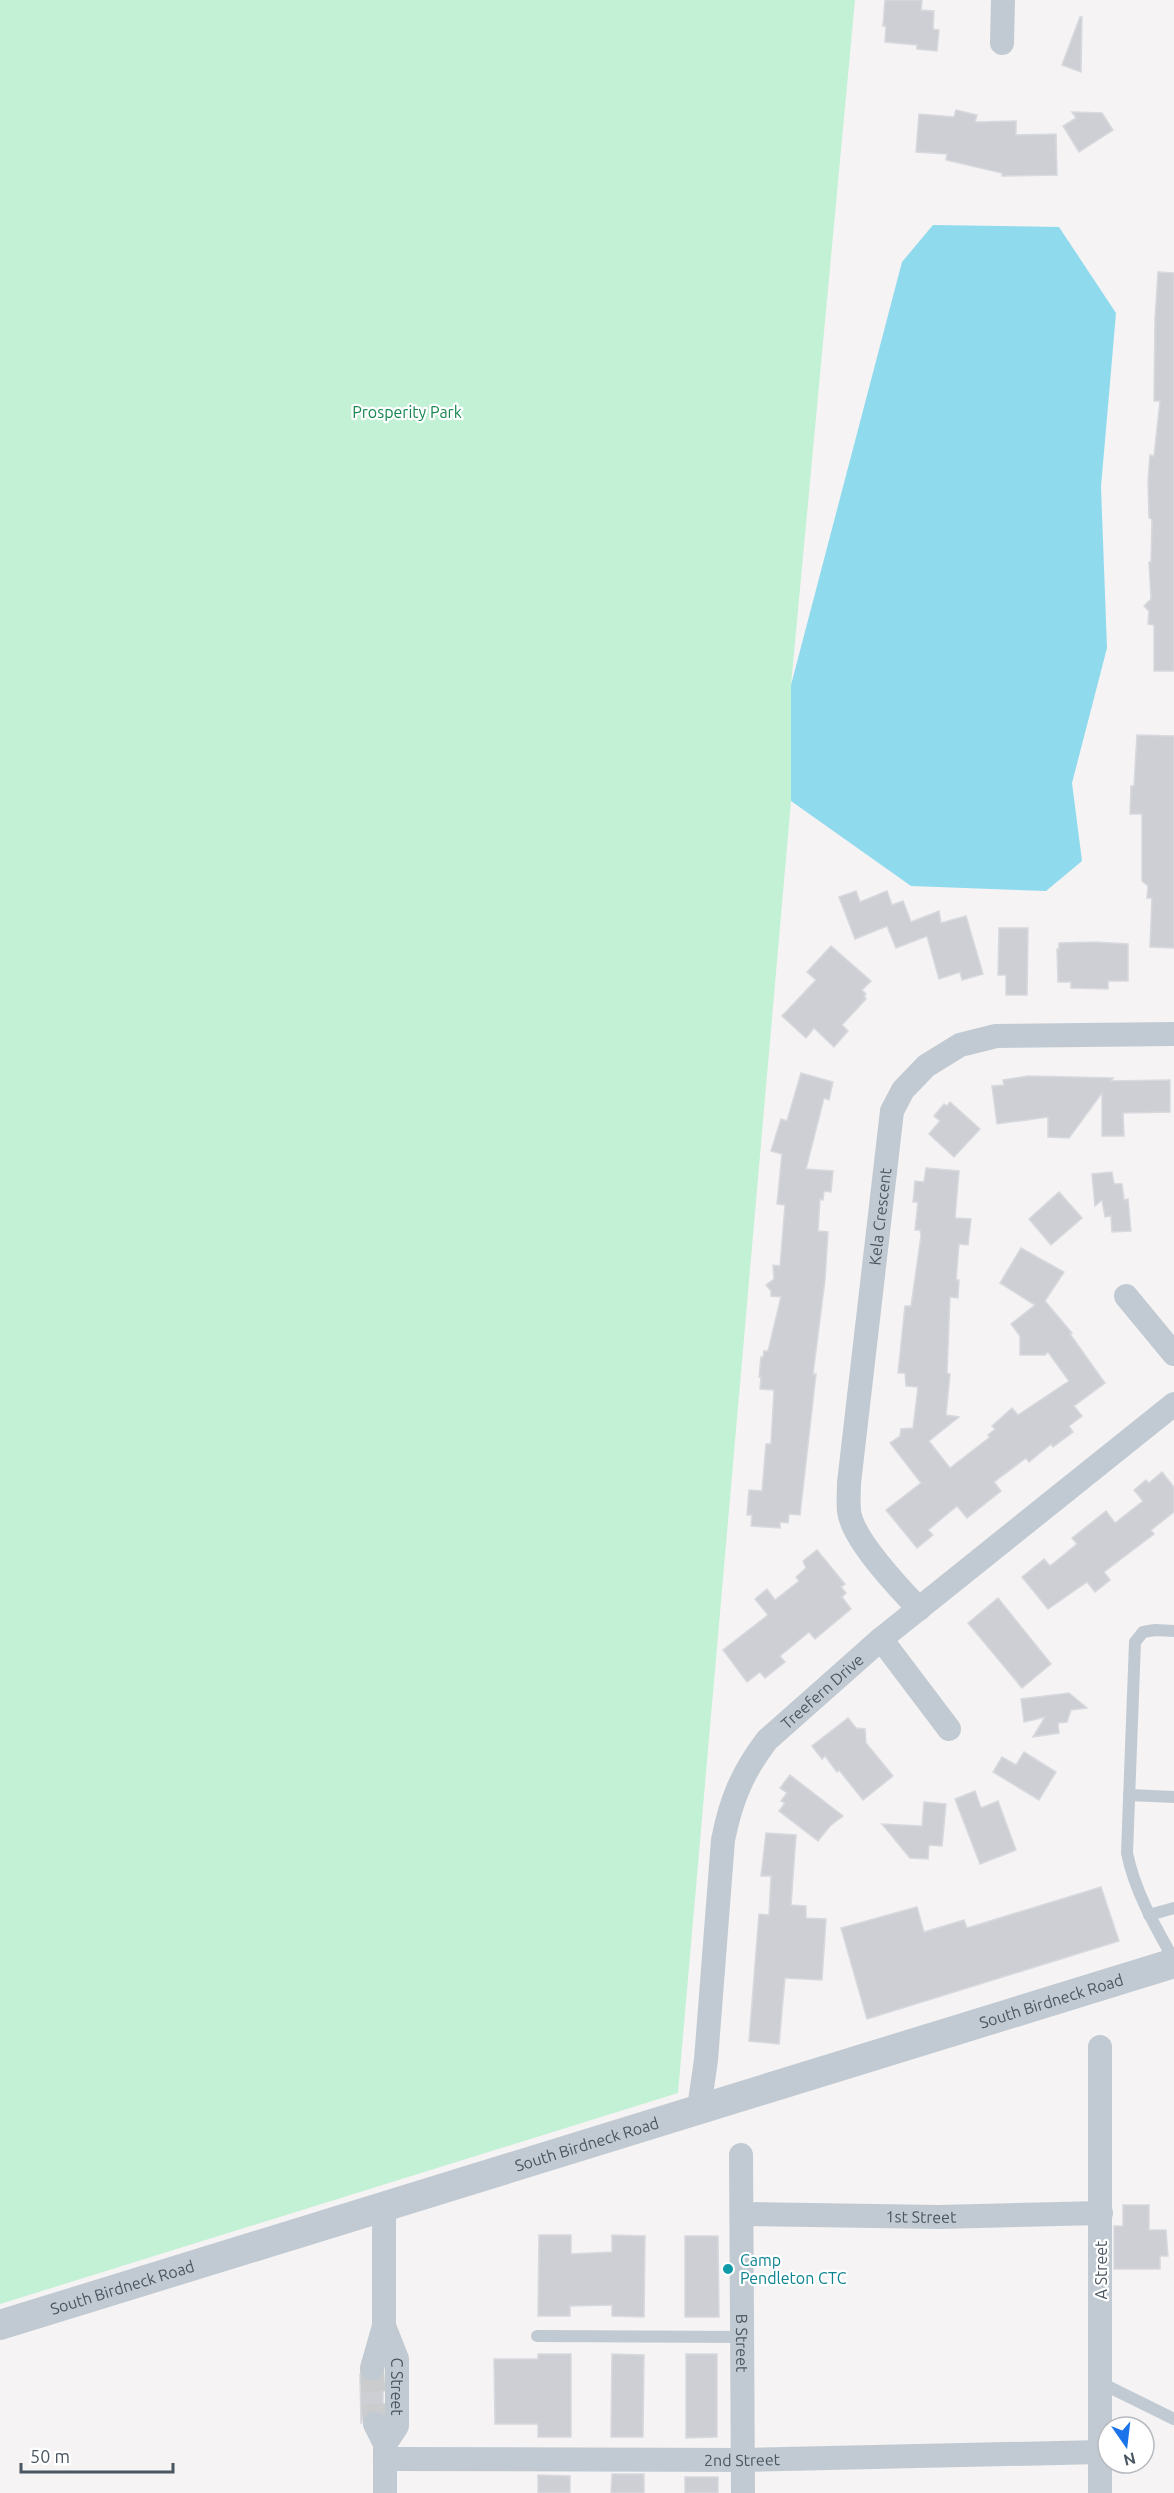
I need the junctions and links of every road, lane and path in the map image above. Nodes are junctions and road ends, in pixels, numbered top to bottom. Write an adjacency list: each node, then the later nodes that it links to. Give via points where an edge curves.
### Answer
1 (1003, 0): 2 (street)
2 (1002, 43)
3 (1174, 1034): 7 (street, Kela Crescent, via 996,1036 960,1045 926,1066 903,1090 892,1111 849,1483 849,1513 856,1532)
4 (1126, 1296): 5 (street)
5 (1174, 1354)
6 (1174, 1404): 7 (street, Treefern Drive)
7 (919, 1609): 9 (street, Treefern Drive)
8 (1174, 1631): 11 (lane, via 1143,1632 1136,1642)
9 (881, 1639): 10 (street); 17 (street, Treefern Drive, via 766,1740 730,1806 723,1840)
10 (949, 1729)
11 (1129, 1795): 12 (lane); 14 (lane, via 1126,1852)
12 (1174, 1797)
13 (1174, 1908): 14 (lane)
14 (1149, 1915): 15 (lane)
15 (1174, 1962): 17 (street, South Birdneck Road)
16 (1100, 2047): 20 (street, A Street)
17 (699, 2108): 19 (street, South Birdneck Road)
18 (741, 2155): 21 (street, B Street)
19 (384, 2207): 22 (street, South Birdneck Road); 23 (street, C Street)
20 (1101, 2213): 21 (street, 1st Street, via 938,2217); 27 (street, A Street)
21 (743, 2214): 25 (street, B Street)
22 (0, 2325)
23 (384, 2326): 26 (street, C Street); 30 (street, C Street, via 397,2359 397,2426)
24 (537, 2336): 25 (lane)
25 (743, 2337): 32 (street, B Street)
26 (372, 2368)
27 (1101, 2383): 28 (street, A Street); 29 (lane)
28 (1101, 2415)
29 (1174, 2419)
30 (382, 2442): 32 (street, 2nd Street); 34 (street, C Street)
31 (1096, 2452): 32 (street, 2nd Street)
32 (743, 2460): 35 (street, B Street)
33 (1100, 2475): 36 (street, A Street)
34 (385, 2493)
35 (743, 2493)
36 (1100, 2493)

